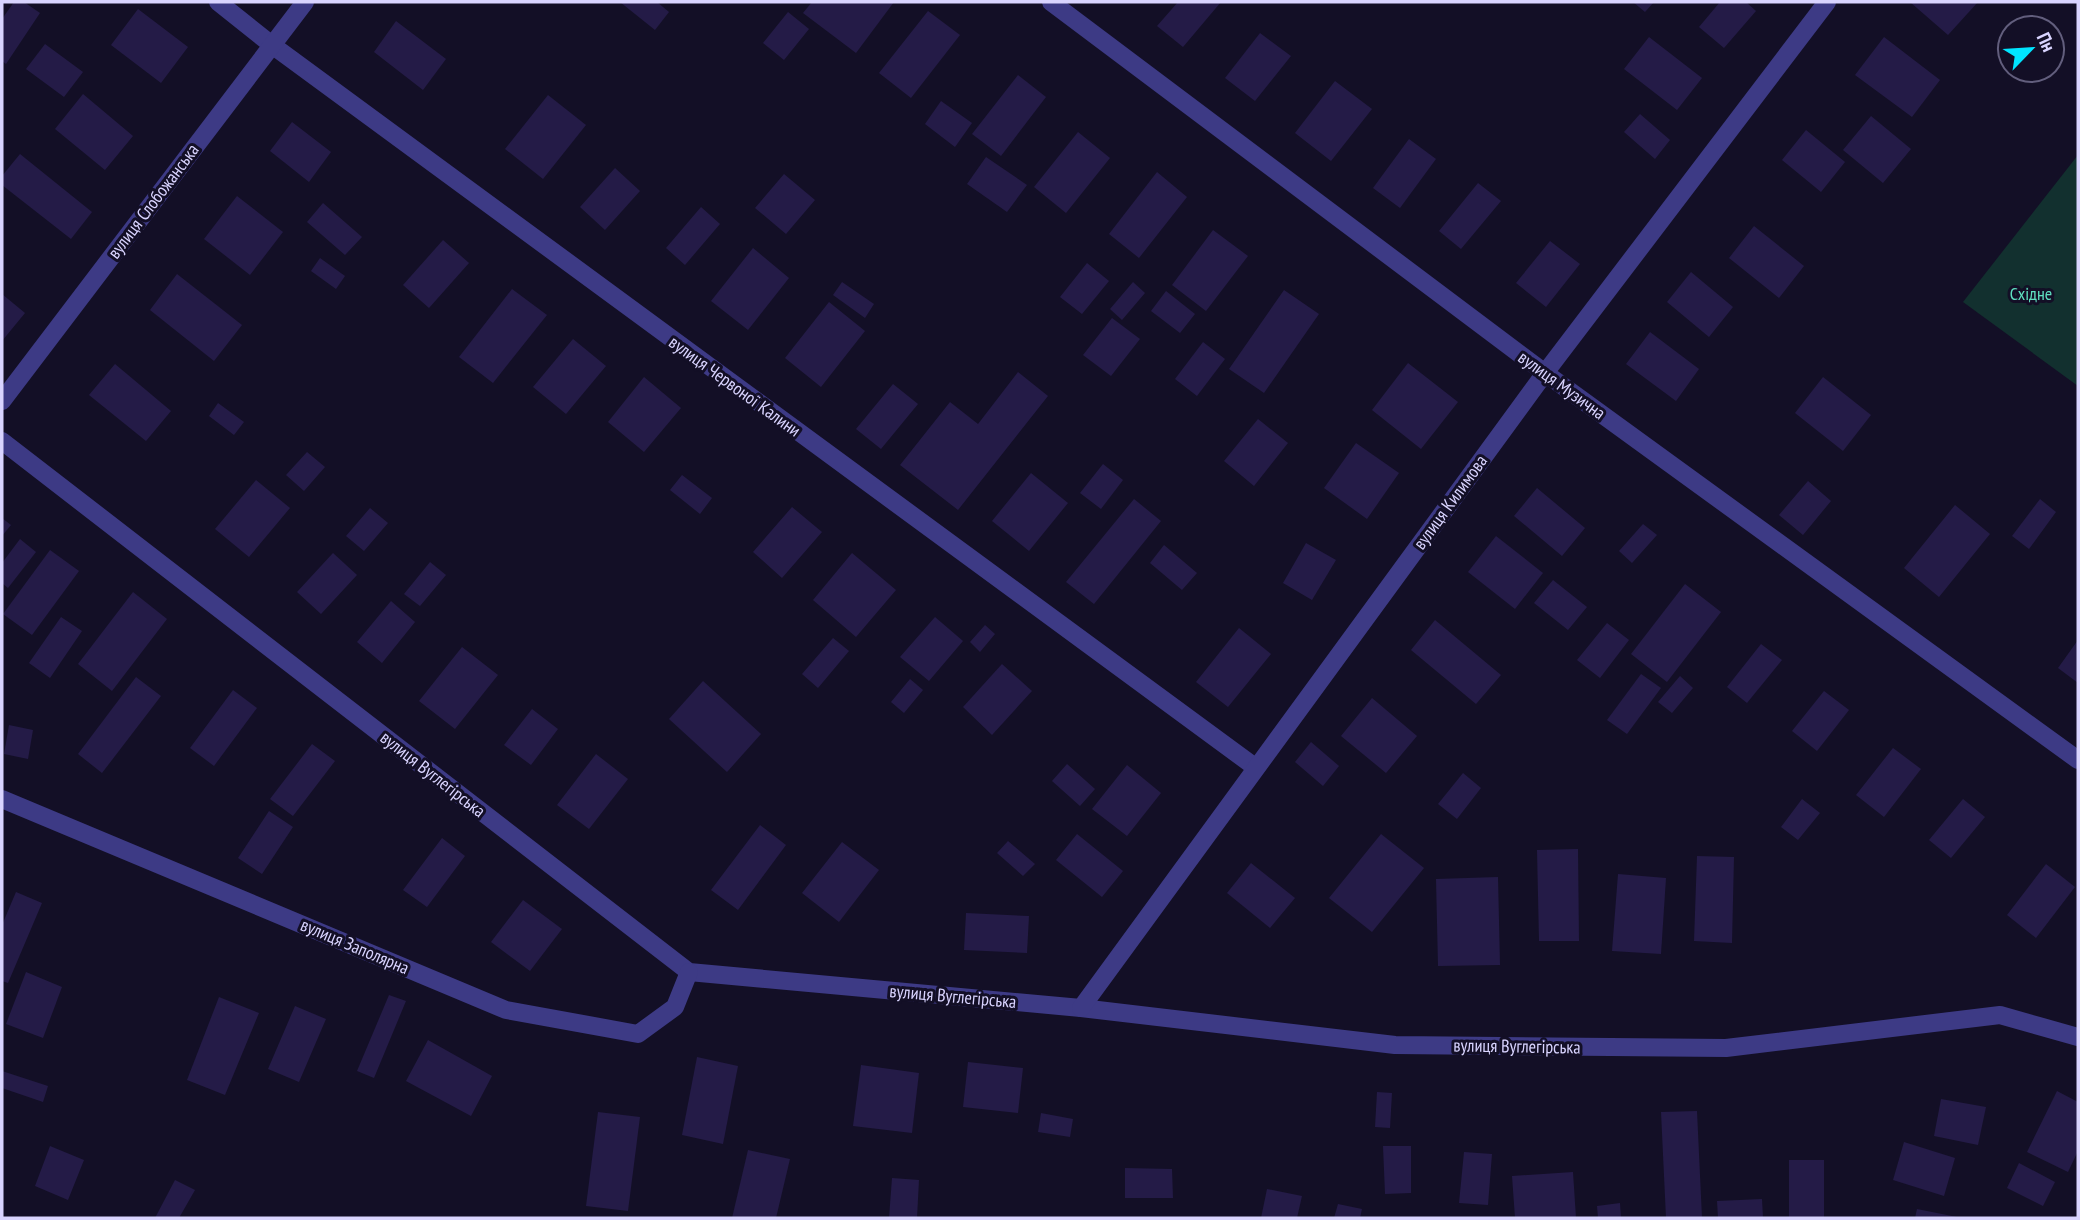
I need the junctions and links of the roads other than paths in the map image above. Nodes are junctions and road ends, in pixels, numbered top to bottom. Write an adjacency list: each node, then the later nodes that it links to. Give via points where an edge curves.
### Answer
1 (218, 2): 5 (street, вулиця Червоної Калини)
2 (305, 2): 5 (street, вулиця Слобожанська)
3 (1051, 2): 6 (street, вулиця Музична)
4 (1827, 2): 6 (street, вулиця Килимова)
5 (272, 46): 7 (street, вулиця Слобожанська); 10 (street, вулиця Червоної Калини)
6 (1545, 373): 9 (street, вулиця Музична); 10 (street, вулиця Килимова)
7 (2, 401)
8 (2, 441): 12 (street, вулиця Вуглегірська)
9 (2078, 760)
10 (1255, 767): 13 (street, вулиця Килимова)
11 (2, 799): 12 (street, вулиця Заполярна, via 506,1010 638,1034 675,1007)
12 (690, 972): 13 (street, вулиця Вуглегірська)
13 (1081, 1008): 14 (street, вулиця Вуглегірська, via 1395,1045 1726,1048 2000,1015)
14 (2078, 1037)

